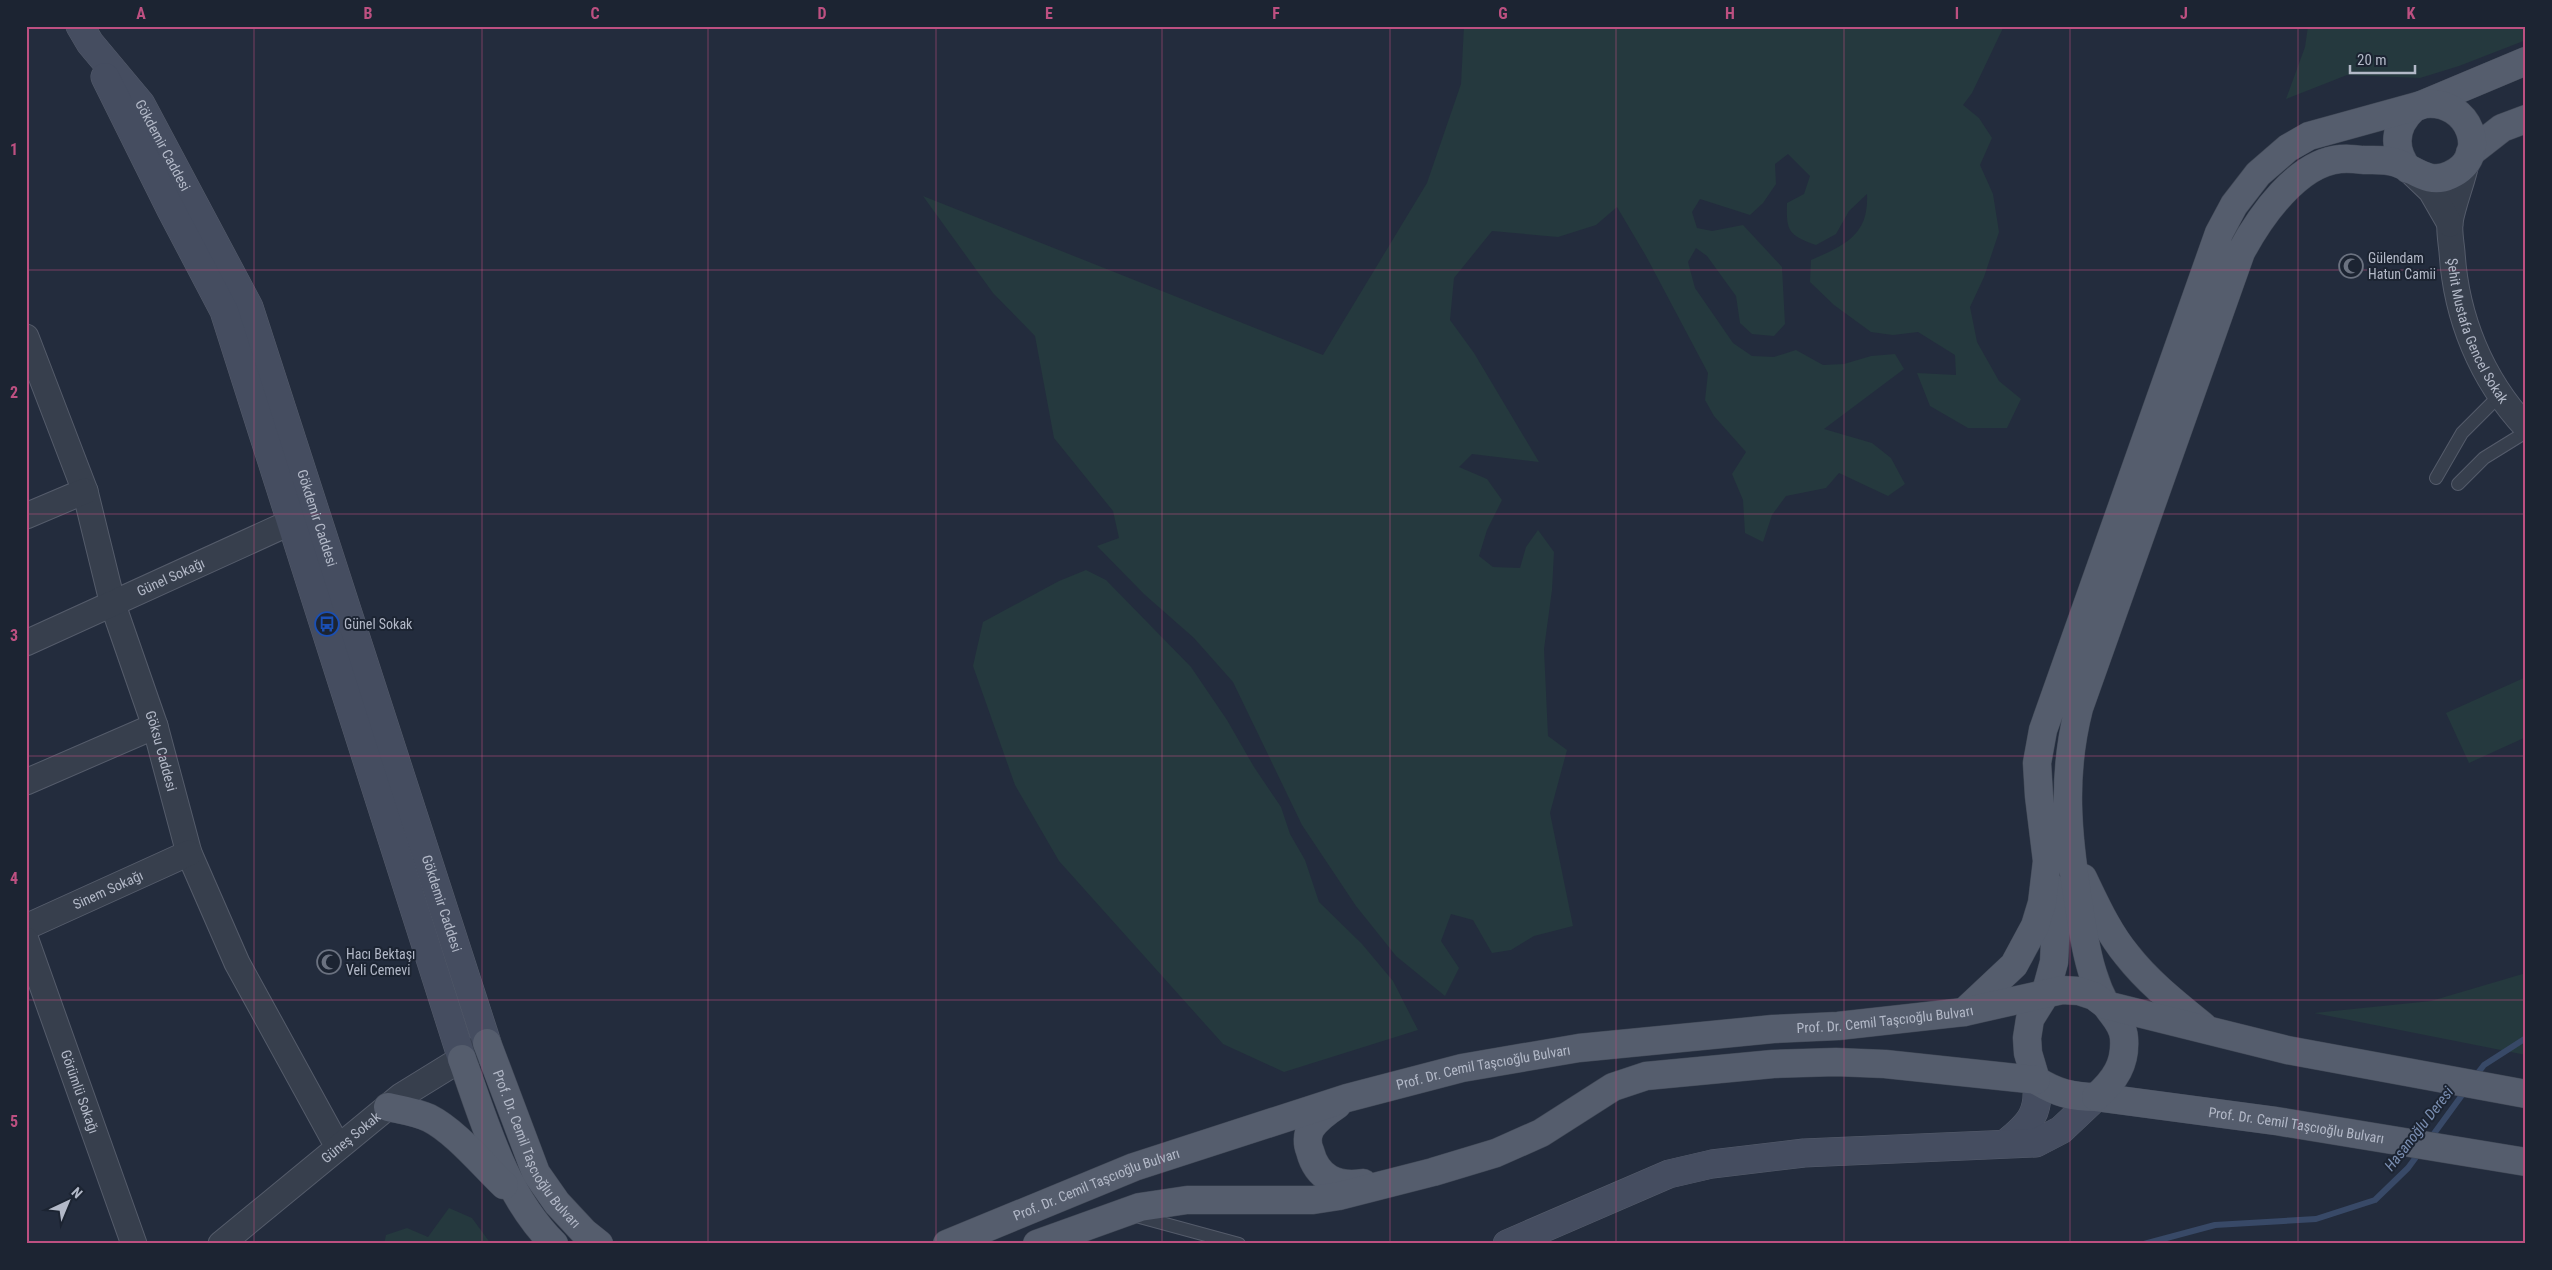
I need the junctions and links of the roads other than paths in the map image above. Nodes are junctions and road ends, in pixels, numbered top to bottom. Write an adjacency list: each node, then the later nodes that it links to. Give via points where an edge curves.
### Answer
1 (85, 35): 16 (main road, Gökdemir Caddesi, via 140,104 249,307)
2 (2526, 61): 3 (main road)
3 (2425, 104): 5 (main road, via 2436,103 2458,111 2470,130 2472,142); 6 (main road, via 2405,116 2398,131 2397,149); 22 (main road, via 2309,136 2288,148 2258,174 2234,205 2219,233 2043,730 2037,763 2039,796)
4 (2526, 119): 5 (main road, via 2502,128)
5 (2468, 156): 6 (main road, via 2451,175 2440,178 2418,175); 7 (street)
6 (2408, 169): 7 (street, via 2431,192); 22 (main road, via 2384,160 2340,158 2315,167 2284,191 2258,221 2241,252 2080,708 2072,738 2067,810)
7 (2450, 224): 9 (street, Şehit Mustafa Gencel Sokak, via 2453,265 2470,341)
8 (26, 337): 14 (street, Göksu Caddesi)
9 (2500, 395): 10 (street, Şehit Mustafa Gencel Sokak); 12 (lane, via 2462,433)
10 (2526, 427)
11 (2526, 432): 13 (lane, via 2484,458)
12 (2436, 478)
13 (2458, 484)
14 (85, 491): 15 (street); 17 (street, Göksu Caddesi)
15 (26, 516)
16 (302, 518): 17 (street, Günel Sokağı); 29 (main road, Gökdemir Caddesi); 30 (main road)
17 (113, 605): 18 (street, Günel Sokağı); 19 (street, Göksu Caddesi)
18 (26, 643)
19 (155, 726): 20 (street); 21 (street, Göksu Caddesi)
20 (26, 782)
21 (189, 853): 23 (street, Sinem Sokağı); 37 (street, Göksu Caddesi, via 237,963)
22 (2059, 858): 25 (main road, via 2054,962); 26 (main road, via 2093,974); 27 (main road, via 2021,956); 28 (main road, via 2127,955 2150,980)
23 (26, 927)
24 (26, 940): 41 (street, Görümlü Sokağı)
25 (2045, 995): 26 (main road, via 2062,990 2079,991); 27 (main road, Prof. Dr. Cemil Taşcıoğlu Bulvarı); 31 (main road, via 2030,1019 2027,1038)
26 (2106, 1005): 28 (main road); 33 (main road, via 2124,1035 2124,1053 2120,1070)
27 (1964, 1012): 34 (main road, Prof. Dr. Cemil Taşcıoğlu Bulvarı, via 1579,1048 1462,1068)
28 (2208, 1030): 32 (main road, via 2287,1050)
29 (487, 1043): 30 (street, Güneş Sokak); 44 (main road, Prof. Dr. Cemil Taşcıoğlu Bulvarı, via 536,1173 557,1203)
30 (462, 1059): 35 (street, Güneş Sokak); 40 (main road, via 495,1152)
31 (2036, 1080): 33 (main road, via 2061,1093); 36 (main road, via 2038,1095 2032,1118); 39 (main road, via 1836,1062 1773,1064 1646,1076 1613,1087 1541,1133 1496,1154)
32 (2526, 1094)
33 (2096, 1096): 36 (main road, via 2061,1130 2045,1140); 38 (main road, Prof. Dr. Cemil Taşcıoğlu Bulvarı, via 2276,1121)
34 (1347, 1098): 39 (main road, via 1319,1120 1308,1136 1309,1150 1319,1172 1329,1180 1349,1184); 45 (main road, Prof. Dr. Cemil Taşcıoğlu Bulvarı, via 1134,1167)
35 (388, 1107): 37 (street, Güneş Sokak); 40 (main road, via 431,1119)
36 (2006, 1143): 49 (main road, via 1804,1154 1712,1164 1669,1174)
37 (338, 1147): 42 (street, Güneş Sokak)
38 (2526, 1162)
39 (1433, 1172): 46 (main road, via 1313,1200 1187,1200 1140,1207)
40 (519, 1199): 43 (main road)
41 (134, 1244)
42 (220, 1244)
43 (554, 1244)
44 (599, 1244)
45 (947, 1244)
46 (1037, 1244)
47 (1053, 1244): 48 (lane, via 1139,1215)
48 (1239, 1244)
49 (1507, 1244)

